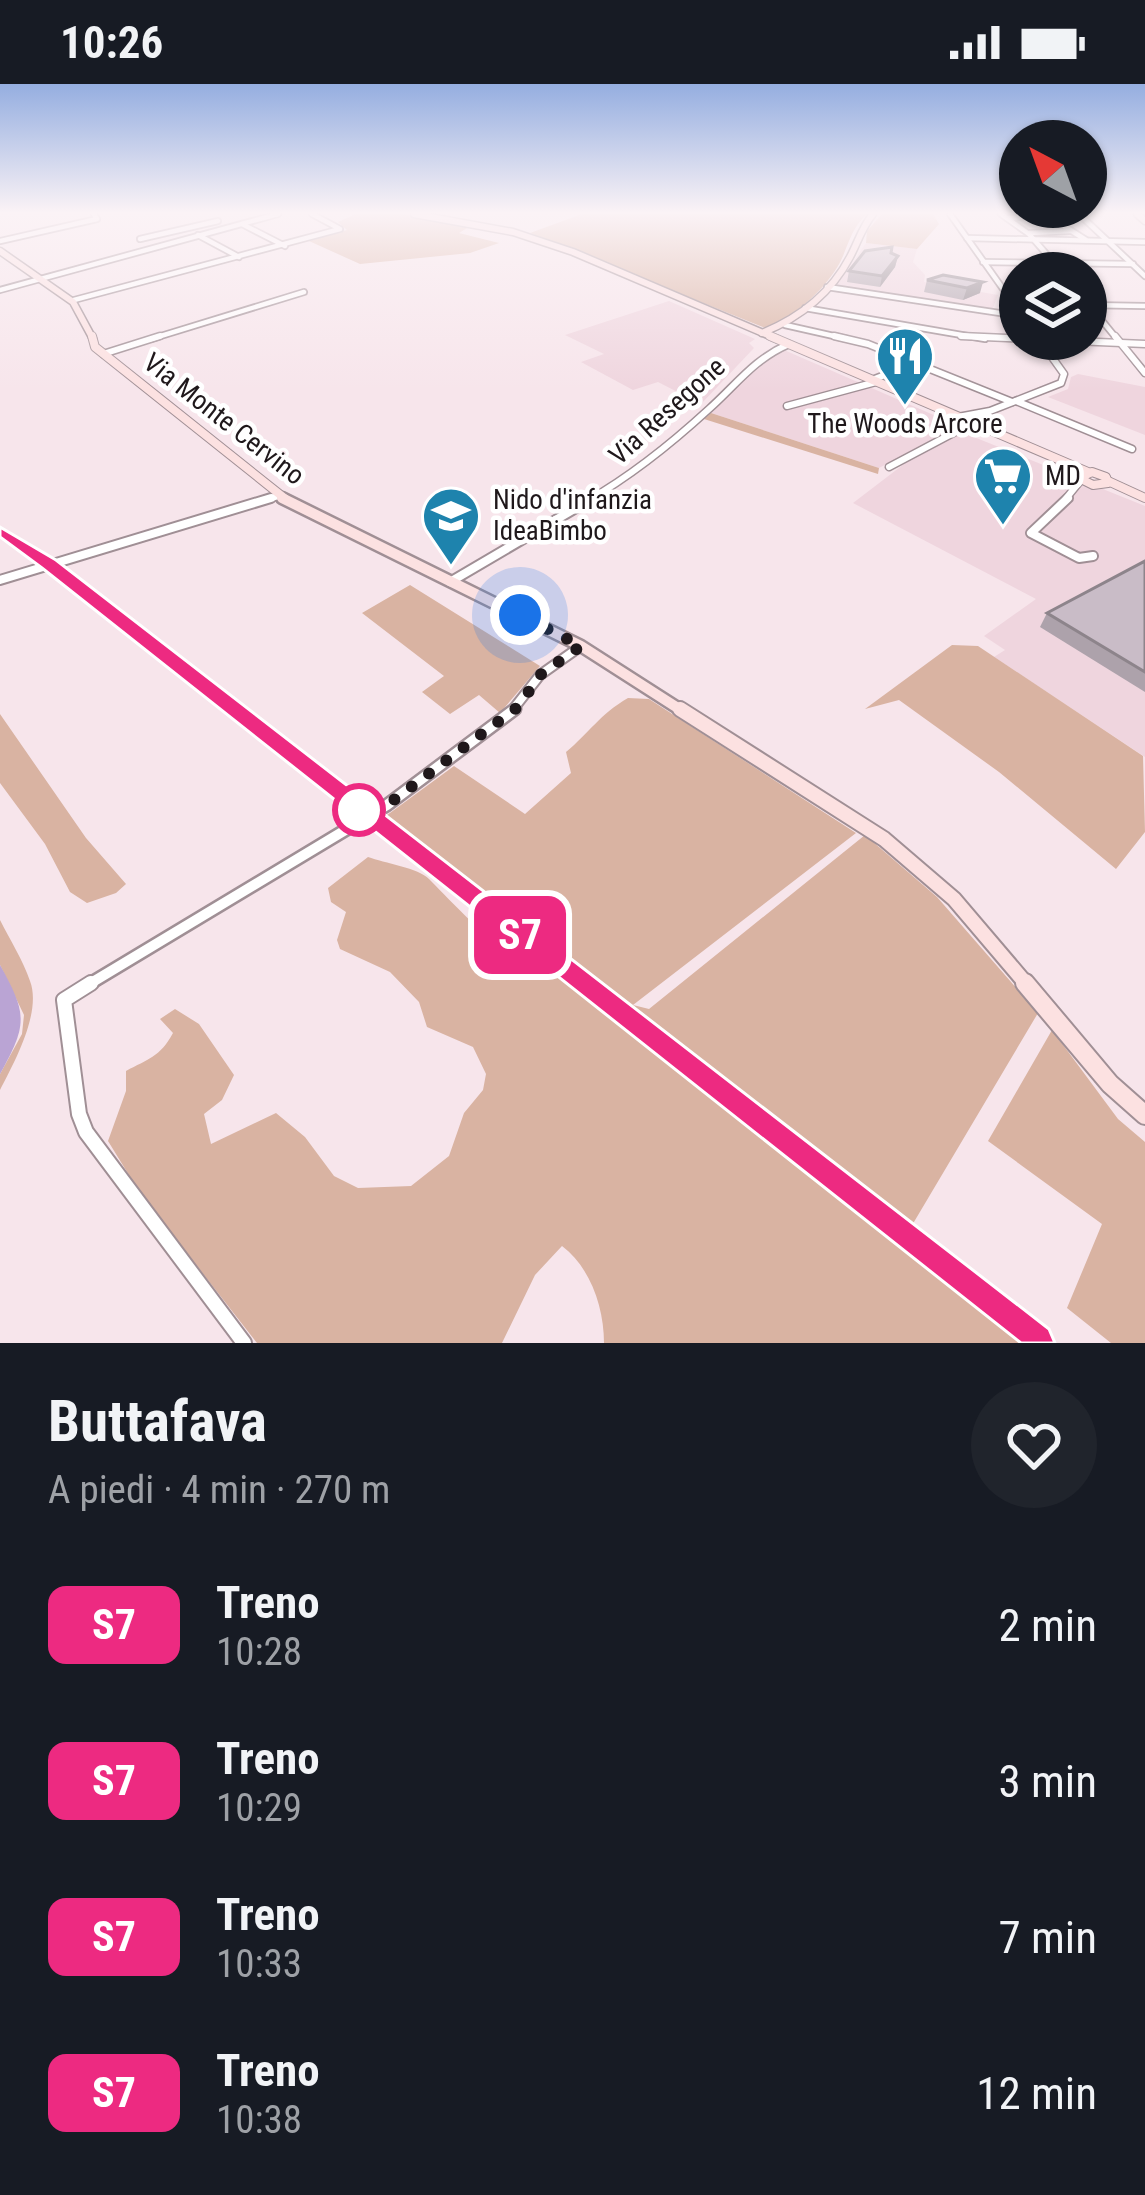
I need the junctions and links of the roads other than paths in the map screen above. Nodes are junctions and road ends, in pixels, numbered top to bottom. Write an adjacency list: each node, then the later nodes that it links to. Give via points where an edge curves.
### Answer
1 (35, 273): 6 (street, Via Monte Cervino)
2 (58, 273): 6 (street)
3 (179, 273): 10 (street)
4 (621, 273): 17 (street)
5 (839, 273): 7 (street)
6 (42, 277): 8 (street); 10 (street, Via Monte Cervino)
7 (827, 287): 13 (street); 14 (street)
8 (0, 290)
9 (304, 292): 23 (street)
10 (74, 300): 23 (street, Via Monte Cervino)
11 (1107, 305): 12 (street)
12 (1145, 307)
13 (806, 308): 15 (street); 18 (street)
14 (999, 311)
15 (785, 325): 17 (street); 25 (street)
16 (1107, 328): 21 (street)
17 (762, 333): 20 (street)
18 (999, 339)
19 (1107, 343): 21 (street)
20 (789, 344): 27 (street); 41 (street, Via Resegone, via 760,356 618,483)
21 (1119, 344): 22 (street); 26 (street)
22 (1145, 344)
23 (104, 354): 37 (street, Via Monte Cervino)
24 (1052, 360): 28 (street, via 1064,378 1055,388)
25 (916, 363): 27 (street); 28 (street)
26 (1145, 373)
27 (874, 381): 29 (street); 31 (street)
28 (1014, 402): 30 (street); 33 (street)
29 (787, 406)
30 (990, 411): 31 (street); 32 (street)
31 (958, 417): 32 (street)
32 (974, 424): 34 (street); 35 (street, via 1059,460)
33 (1132, 449)
34 (889, 467)
35 (1081, 479): 36 (street); 36 (street); 39 (street, via 1031,533 1079,558)
36 (1102, 484): 38 (street)
37 (278, 496): 40 (street); 41 (street, Via Monte Cervino)
38 (1145, 498)
39 (1093, 556)
40 (0, 580)
41 (450, 582): 42 (street, Via Monte Cervino)
42 (581, 646): 43 (street, Via Monte Cervino, via 884,838); 44 (street, via 540,675 519,706 387,805 64,1000 86,1132)
43 (1141, 1104)
44 (244, 1343)

